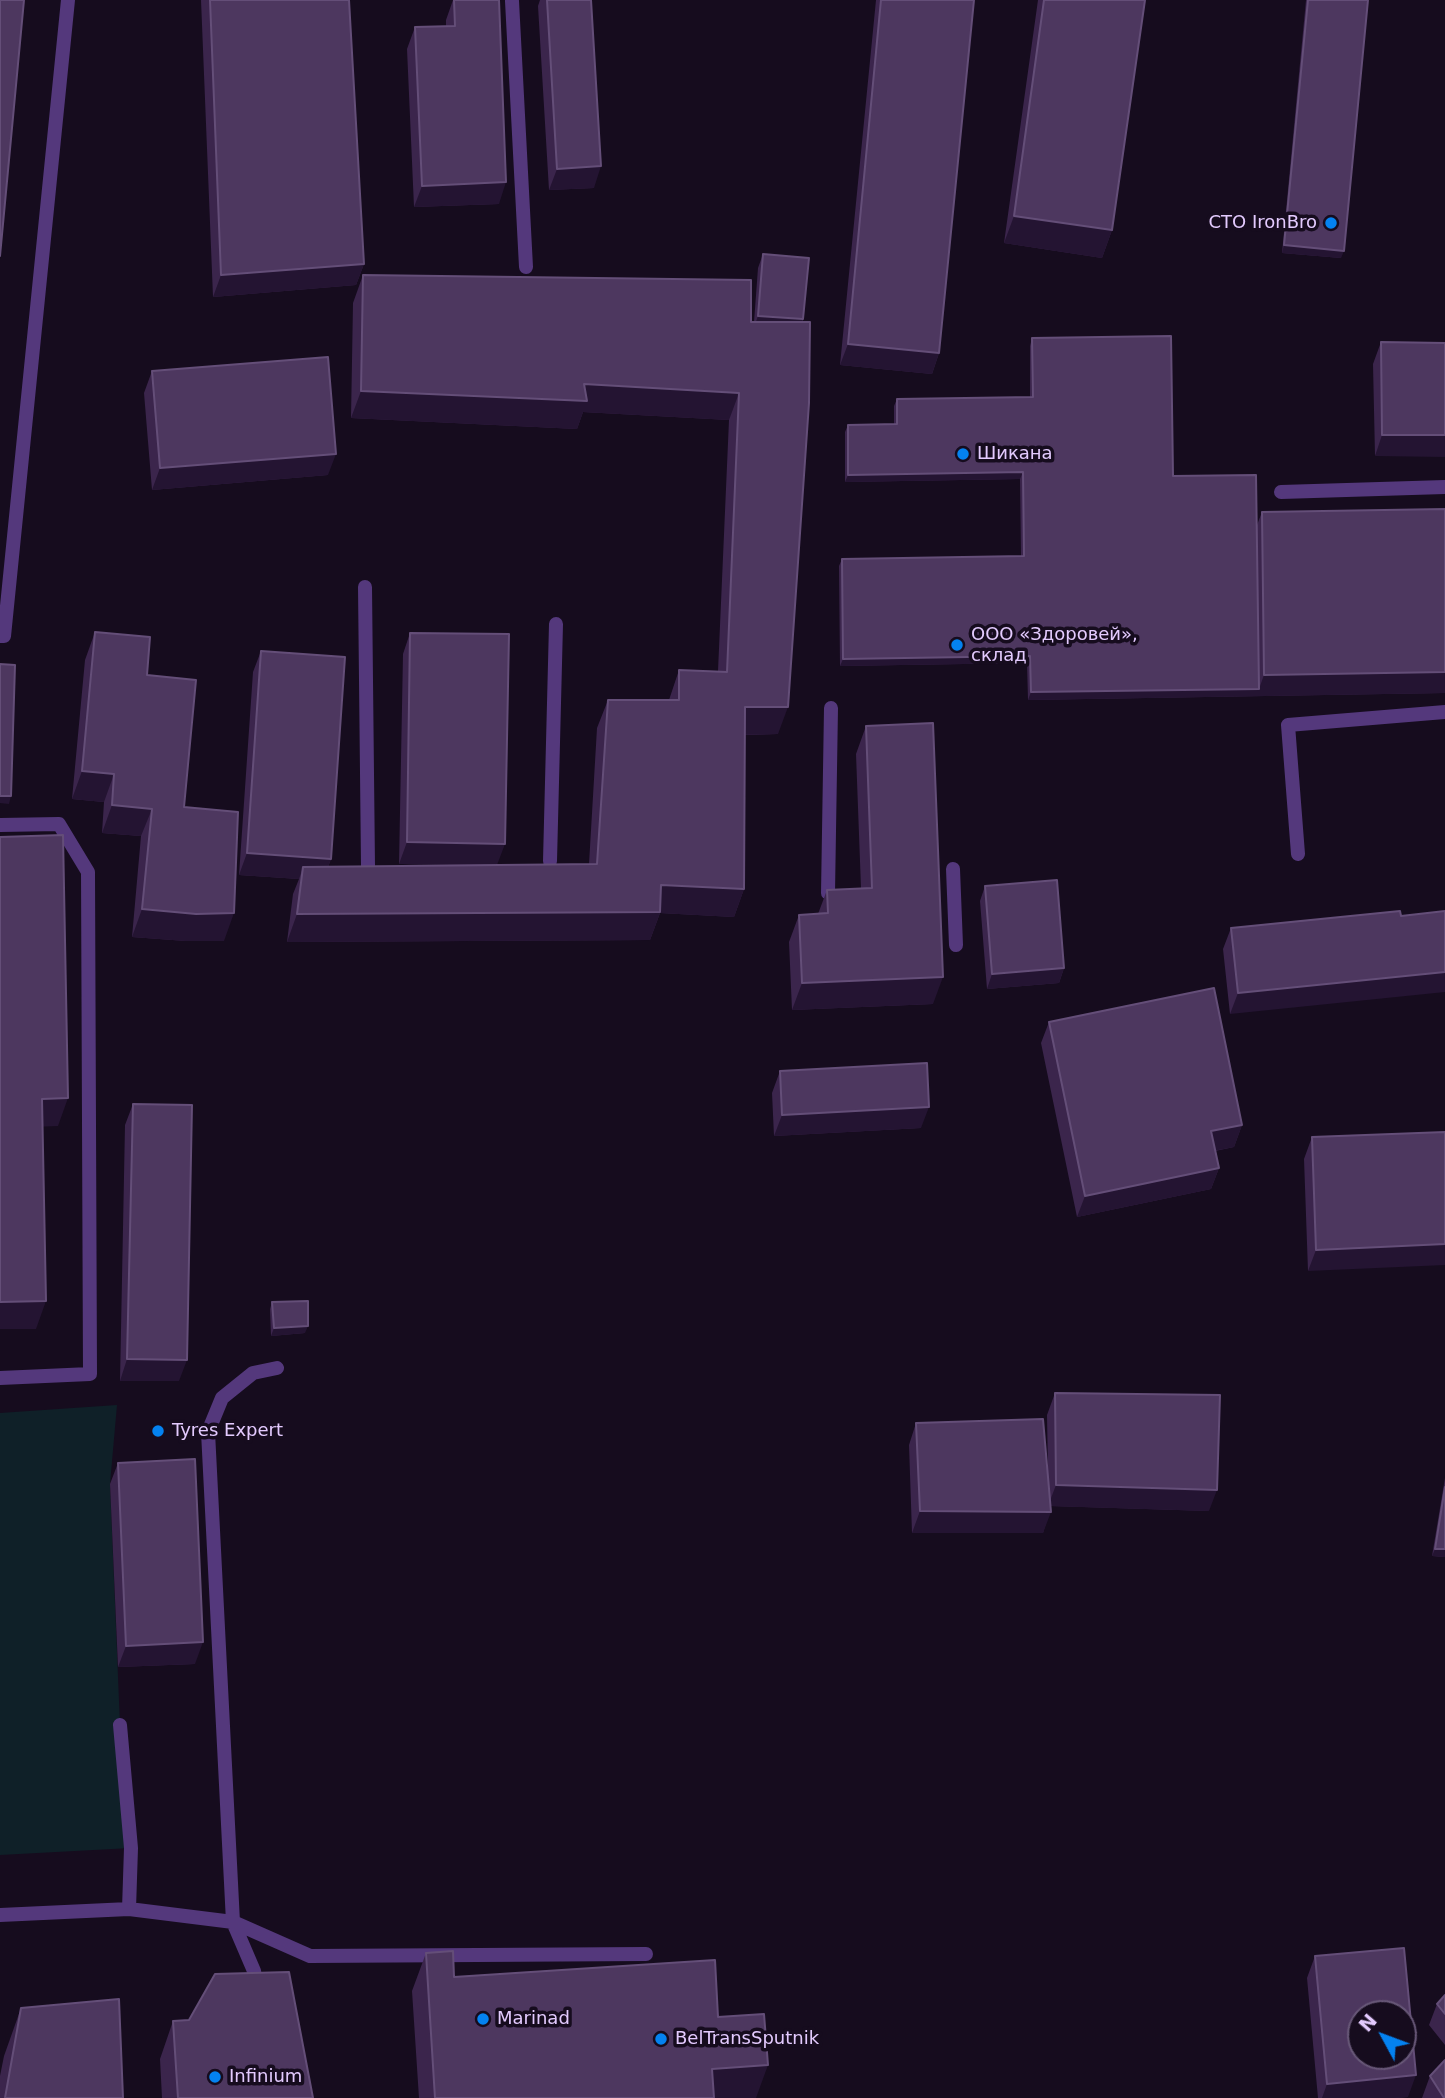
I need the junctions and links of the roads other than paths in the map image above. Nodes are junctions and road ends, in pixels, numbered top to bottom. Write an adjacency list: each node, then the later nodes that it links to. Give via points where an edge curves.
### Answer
1 (68, 0): 8 (lane, via 16,529 4,636)
2 (512, 1): 3 (lane)
3 (526, 267)
4 (1445, 487): 5 (lane)
5 (1280, 492)
6 (365, 587): 14 (lane)
7 (556, 624): 13 (lane)
8 (0, 636)
9 (831, 708): 16 (lane)
10 (1445, 712): 12 (lane, via 1288,725)
11 (0, 825): 19 (lane, via 59,824 88,872 90,1360 90,1374)
12 (1298, 854)
13 (550, 861)
14 (368, 866)
15 (953, 869): 17 (lane)
16 (828, 893)
17 (956, 945)
18 (277, 1368): 23 (lane, via 253,1373 222,1398 208,1432)
19 (0, 1378)
20 (120, 1725): 21 (lane, via 131,1849)
21 (129, 1909): 22 (lane); 23 (lane)
22 (0, 1915)
23 (233, 1922): 24 (lane, via 310,1956); 25 (lane, via 254,1971)
24 (646, 1954)
25 (260, 2010)

